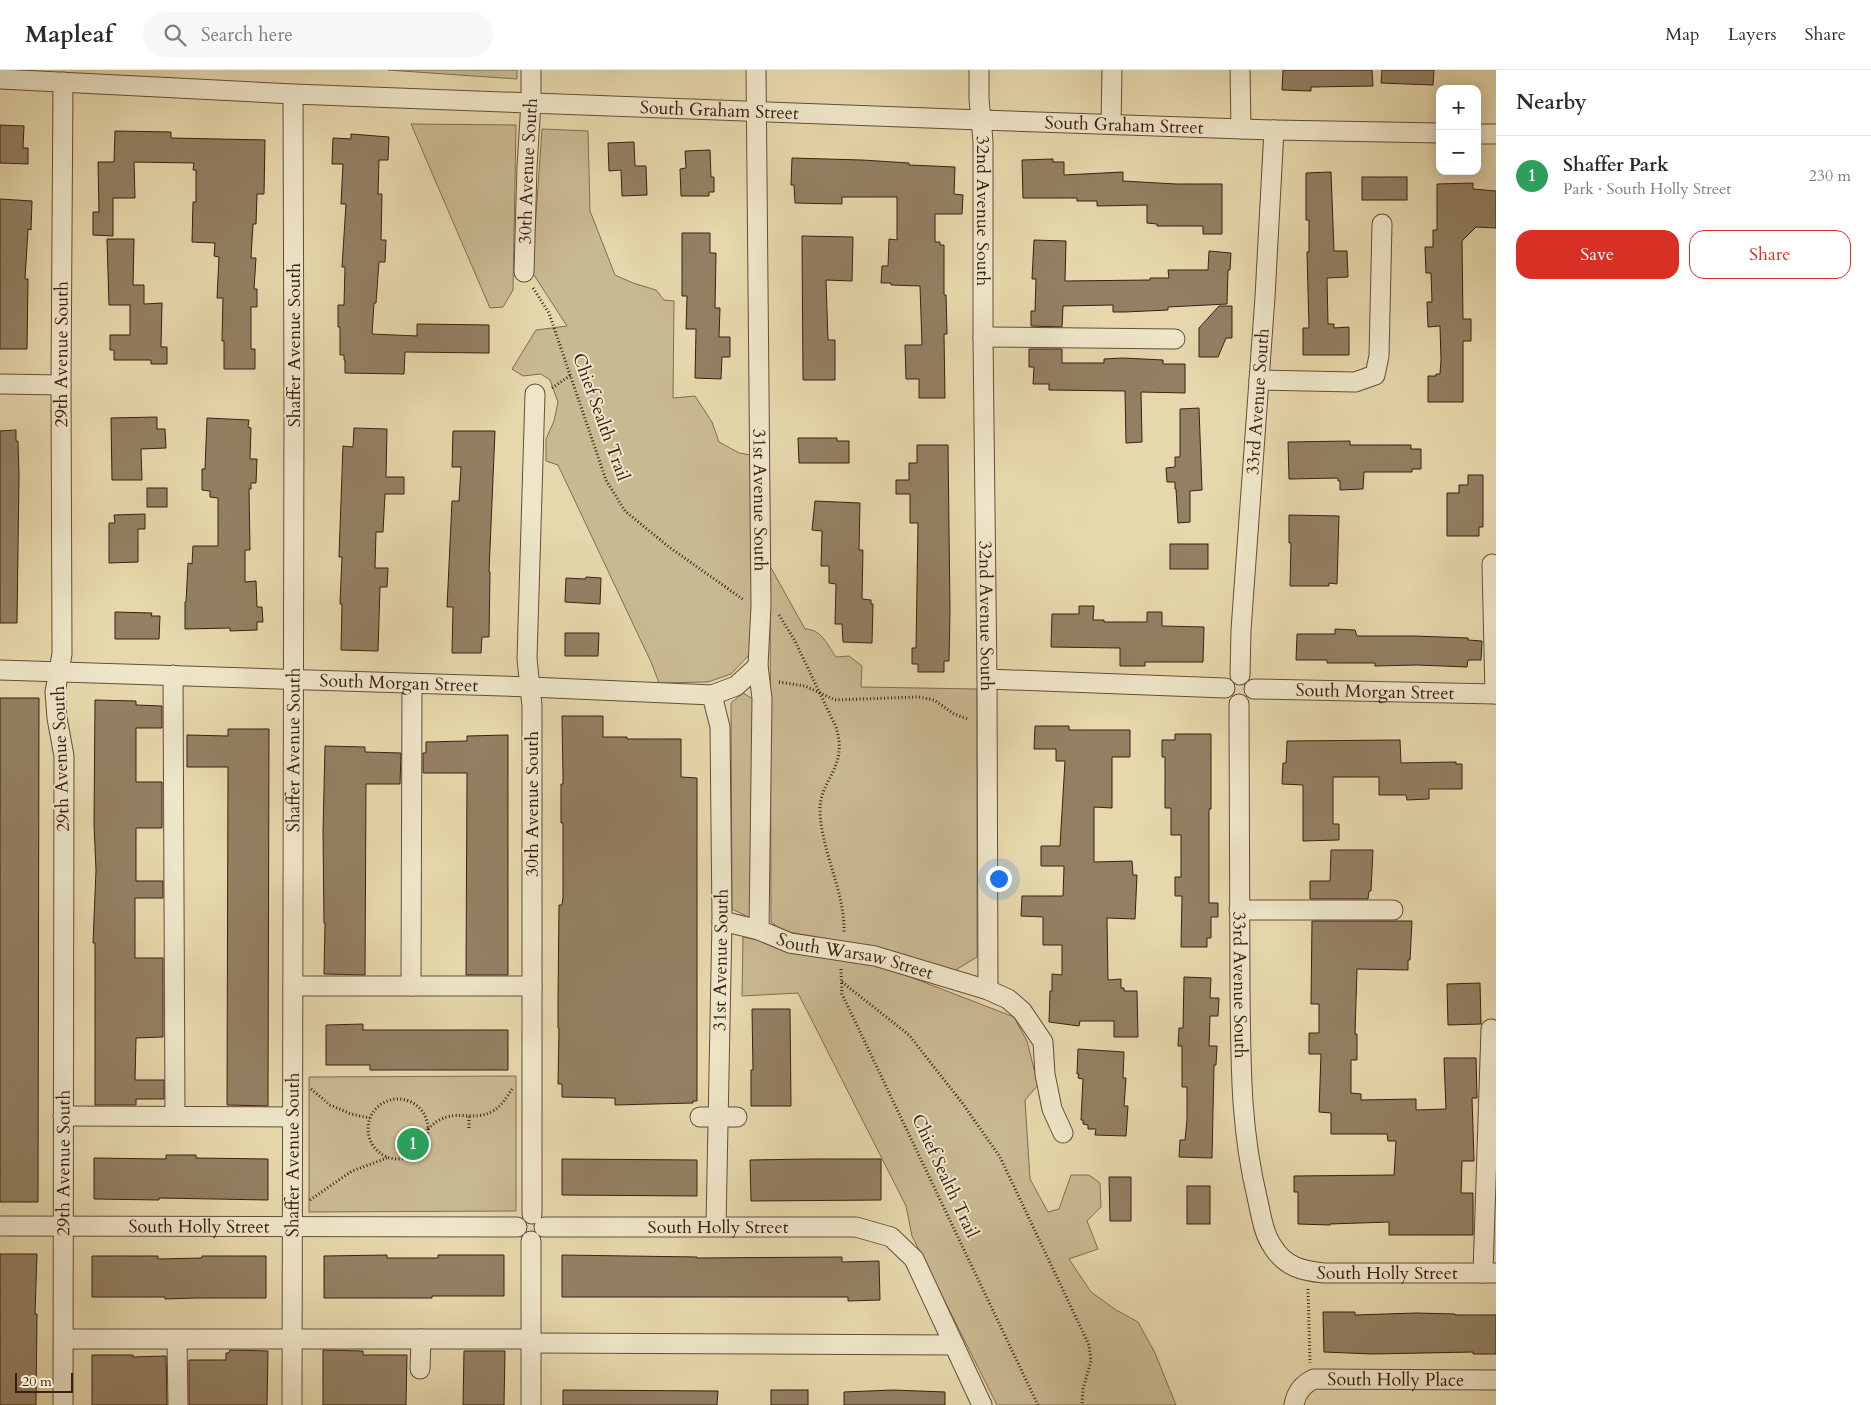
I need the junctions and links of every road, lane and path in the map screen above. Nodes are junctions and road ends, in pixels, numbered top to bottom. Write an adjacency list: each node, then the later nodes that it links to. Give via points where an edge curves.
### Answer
1 (531, 70): 10 (street, 30th Avenue South)
2 (756, 70): 11 (street, 31st Avenue South)
3 (980, 70): 12 (street, 32nd Avenue South)
4 (1112, 70): 13 (street)
5 (1240, 70): 14 (street)
6 (122, 78): 8 (street, South Graham Street); 9 (street, South Graham Street)
7 (0, 79): 8 (street, South Graham Street)
8 (63, 82): 26 (street, 29th Avenue South)
9 (293, 94): 10 (street, South Graham Street); 37 (street, Shaffer Avenue South)
10 (531, 102): 11 (street, South Graham Street); 20 (street, 30th Avenue South)
11 (756, 111): 12 (street, South Graham Street); 33 (street, 31st Avenue South, via 761,606)
12 (981, 120): 13 (street, South Graham Street); 21 (street, 32nd Avenue South)
13 (1111, 124): 14 (street, South Graham Street)
14 (1241, 129): 15 (street, South Graham Street)
15 (1274, 130): 16 (street, South Graham Street); 24 (street, 33rd Avenue South)
16 (1436, 133)
17 (1481, 134): 18 (street)
18 (1496, 134)
19 (1382, 224): 24 (street, via 1379,356 1375,375 1355,382)
20 (524, 272): 23 (path, Chief Sealth Trail, via 549,313)
21 (983, 337): 22 (street); 36 (street, 32nd Avenue South)
22 (1175, 339)
23 (571, 375): 27 (path, via 551,389); 29 (path, Chief Sealth Trail, via 606,480 624,511)
24 (1259, 380): 35 (street, 33rd Avenue South)
25 (0, 384): 26 (street)
26 (61, 385): 32 (street, 29th Avenue South, via 62,654)
27 (535, 394): 39 (street, 30th Avenue South, via 527,660)
28 (1492, 564): 43 (street)
29 (751, 605)
30 (776, 609): 42 (path)
31 (0, 670): 32 (street, South Morgan Street)
32 (59, 672): 34 (street, South Morgan Street); 62 (street, 29th Avenue South, via 57,718 64,756)
33 (758, 673): 42 (path); 44 (street, South Morgan Street); 50 (street, 31st Avenue South, via 762,698)
34 (173, 675): 37 (street, South Morgan Street); 63 (street)
35 (1240, 675): 40 (street, via 1230,678); 41 (street, via 1249,678)
36 (987, 678): 40 (street); 46 (street, 32nd Avenue South)
37 (294, 680): 38 (street, South Morgan Street); 54 (street, Shaffer Avenue South)
38 (412, 684): 39 (street, South Morgan Street); 55 (street)
39 (530, 687): 44 (street, South Morgan Street); 56 (street, 30th Avenue South)
40 (1225, 688): 45 (street, via 1228,699)
41 (1254, 689): 43 (street, South Morgan Street); 45 (street, via 1249,700)
42 (818, 691): 46 (path, via 835,700 919,697 934,700 967,720); 51 (path, via 840,741 838,758 820,810 823,836 842,901)
43 (1496, 694)
44 (712, 695): 49 (street, 31st Avenue South, via 720,727)
45 (1239, 704): 47 (street, 33rd Avenue South)
46 (988, 720): 57 (street, 32nd Avenue South)
47 (1239, 910): 48 (street); 79 (street, 33rd Avenue South, via 1245,1136 1264,1227 1272,1247)
48 (1393, 910)
49 (722, 921): 50 (street, South Warsaw Street); 66 (street, 31st Avenue South)
50 (759, 930): 57 (street, South Warsaw Street, via 790,943 876,956)
51 (844, 935)
52 (842, 962): 53 (path, Chief Sealth Trail)
53 (842, 981): 96 (path, Chief Sealth Trail, via 842,994); 97 (path, via 908,1035 1000,1157 1089,1345 1091,1361)
54 (293, 986): 55 (street); 60 (street, Shaffer Avenue South)
55 (411, 986): 56 (street)
56 (532, 986): 59 (street, 30th Avenue South)
57 (988, 990): 70 (street, via 1008,999 1022,1011 1043,1042 1052,1109)
58 (1491, 1029): 81 (street)
59 (532, 1061): 61 (path, via 499,1107 483,1115); 73 (street, 30th Avenue South, via 540,1116)
60 (292, 1074): 64 (street, Shaffer Avenue South); 67 (path, via 330,1105)
61 (469, 1115): 68 (path); 69 (path, via 449,1115)
62 (63, 1116): 63 (street); 76 (street, 29th Avenue South)
63 (175, 1116): 64 (street)
64 (292, 1117): 72 (street, Shaffer Avenue South)
65 (700, 1117): 66 (street)
66 (728, 1117): 75 (street, 31st Avenue South)
67 (370, 1118): 69 (path, via 385,1102 403,1099 420,1108); 71 (path, via 367,1133 370,1142 375,1150)
68 (469, 1128)
69 (428, 1129): 71 (path, via 424,1144 418,1151 401,1159)
70 (1064, 1132)
71 (387, 1157): 72 (path, via 352,1171)
72 (292, 1219): 76 (street, South Holly Street); 77 (street, South Holly Street); 82 (street, Shaffer Avenue South)
73 (538, 1220): 75 (street, South Holly Street); 77 (street, via 522,1217); 78 (street, via 540,1237)
74 (0, 1226): 76 (street, South Holly Street)
75 (716, 1226): 87 (street, South Holly Street, via 856,1227 891,1237 914,1258)
76 (62, 1227): 83 (street, 29th Avenue South)
77 (517, 1227): 78 (street, via 521,1237)
78 (531, 1241): 86 (street)
79 (1282, 1259): 80 (street, South Holly Street)
80 (1308, 1271): 81 (street, South Holly Street); 90 (path)
81 (1490, 1273)
82 (292, 1338): 84 (street); 85 (street); 93 (street, Shaffer Avenue South)
83 (64, 1339): 85 (street); 91 (street, 29th Avenue South)
84 (421, 1339): 86 (street); 88 (street)
85 (178, 1340): 92 (street)
86 (531, 1341): 87 (street); 94 (street)
87 (954, 1345): 95 (street)
88 (420, 1369)
89 (1496, 1380): 90 (street, South Holly Place, via 1314,1379)
90 (1302, 1392)
91 (63, 1405)
92 (178, 1405)
93 (292, 1405)
94 (531, 1405)
95 (982, 1405)
96 (1038, 1405)
97 (1082, 1405)

